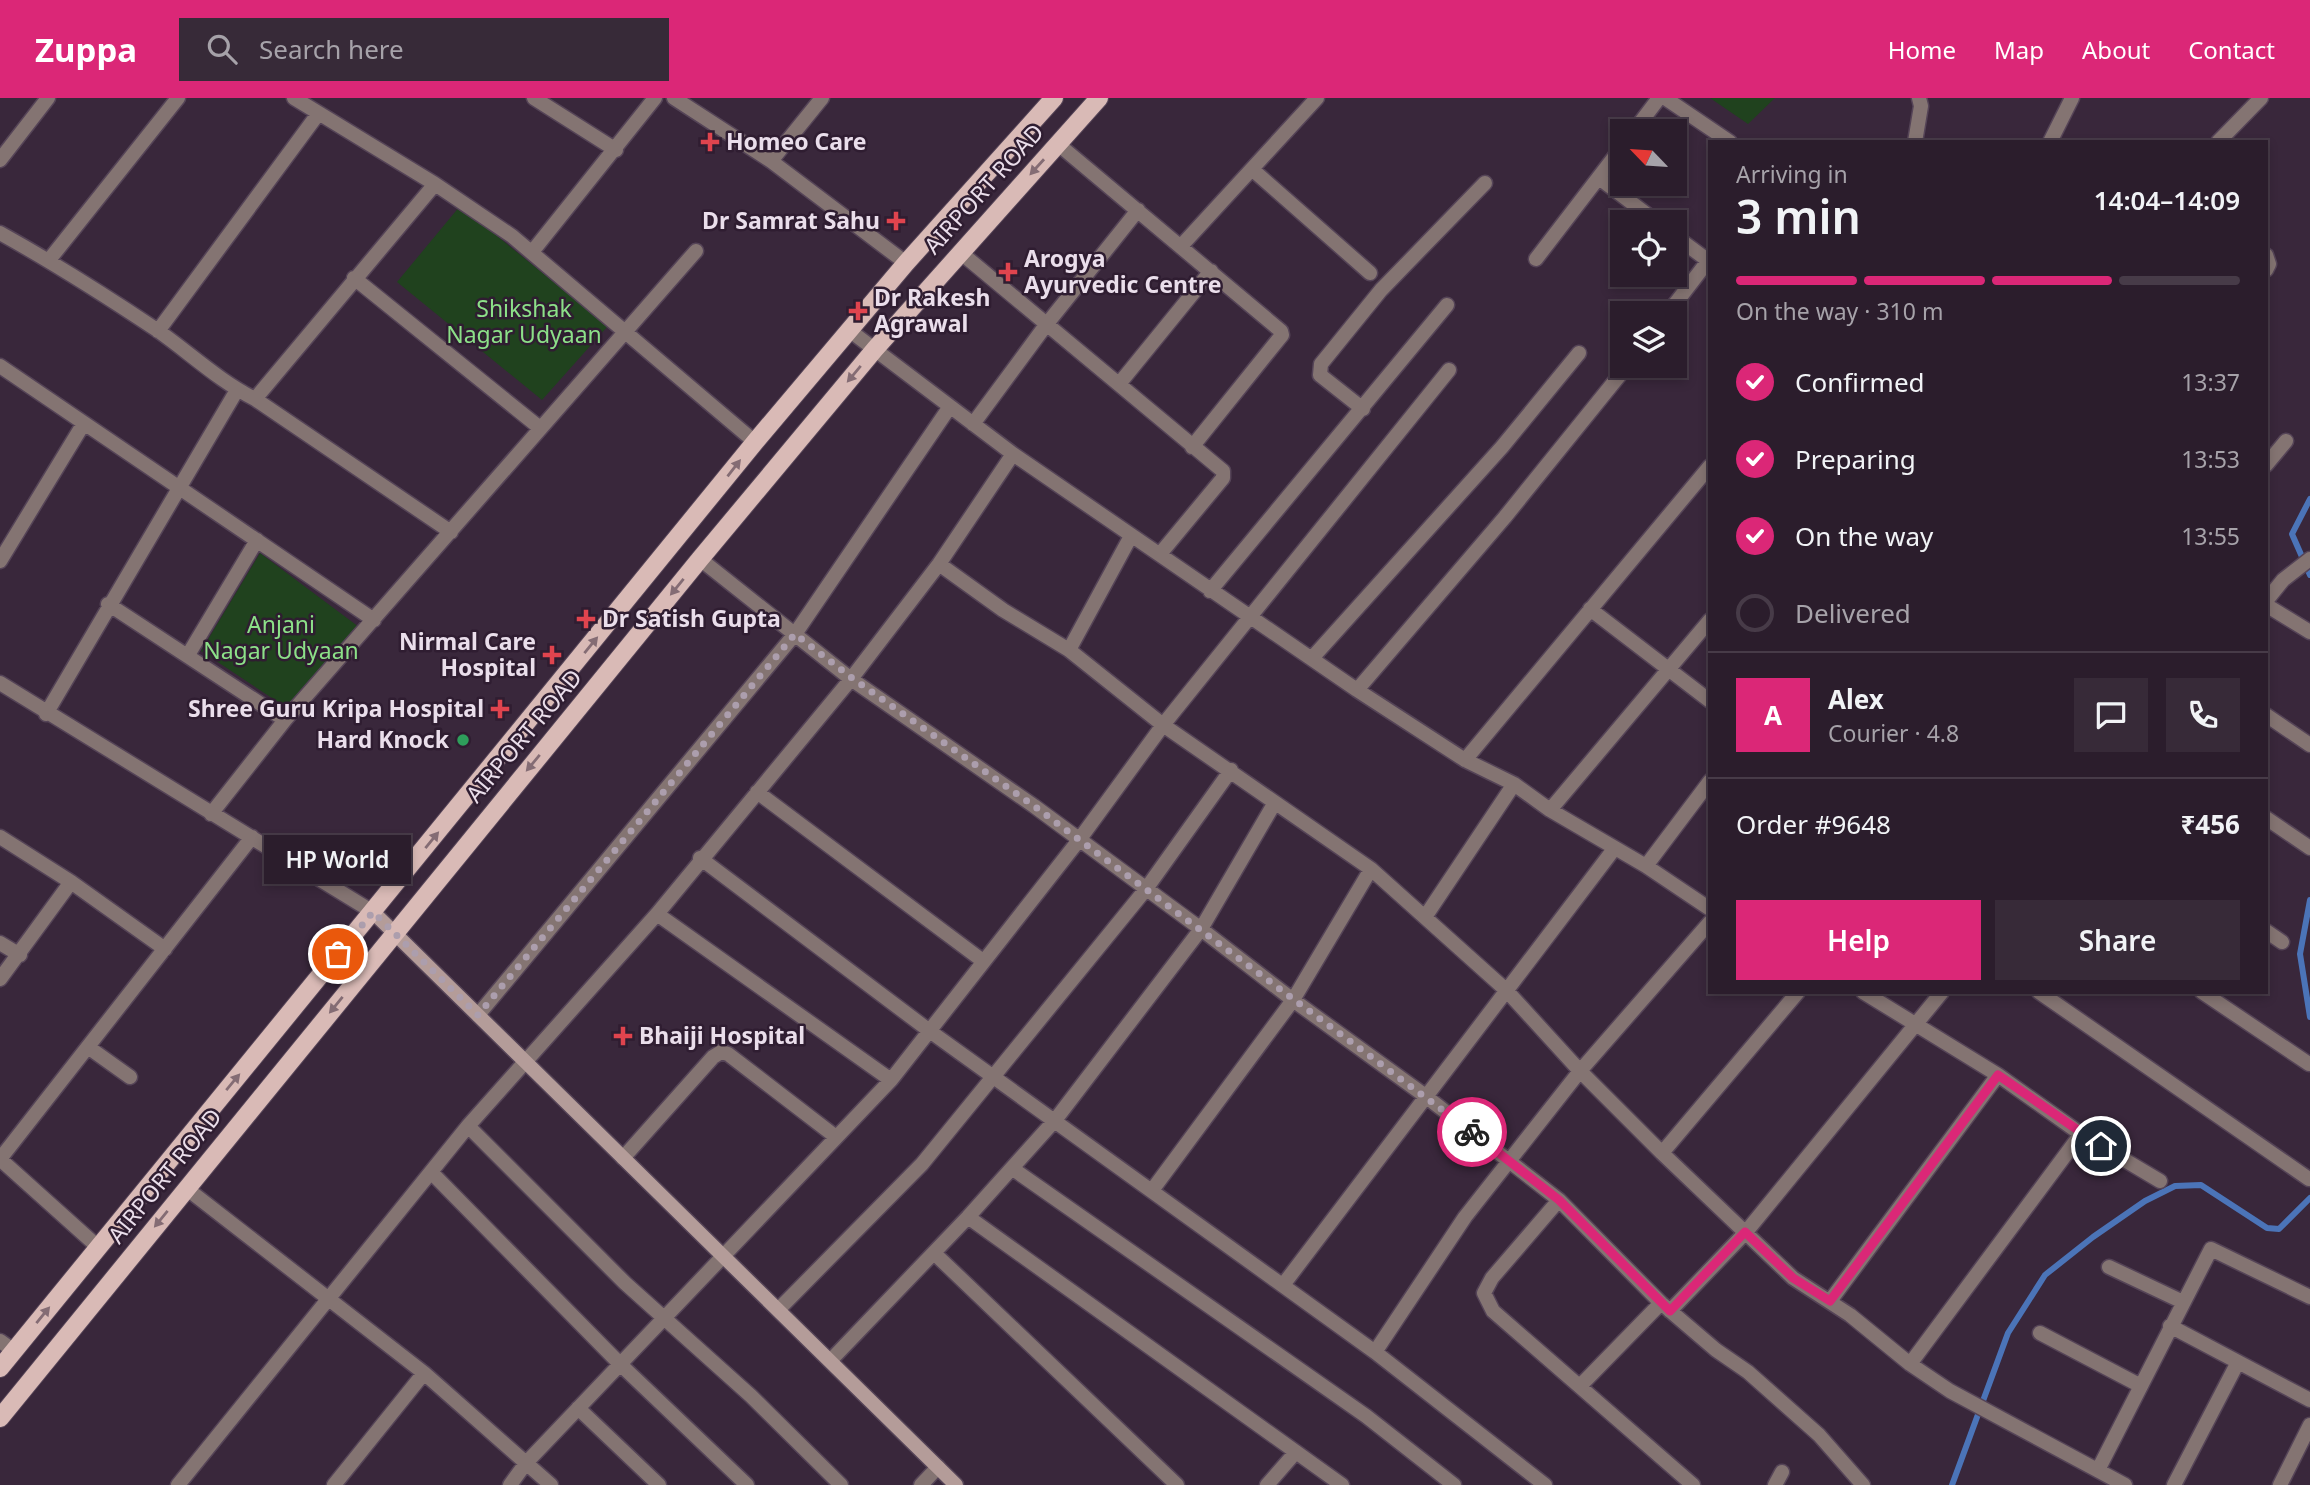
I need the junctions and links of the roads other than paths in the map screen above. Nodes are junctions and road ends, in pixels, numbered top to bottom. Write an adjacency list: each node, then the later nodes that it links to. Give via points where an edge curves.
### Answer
1 (47, 98): 24 (street)
2 (178, 98): 40 (street)
3 (294, 98): 16 (street)
4 (534, 98): 23 (street)
5 (655, 98): 23 (street)
6 (674, 98): 25 (street)
7 (822, 98): 25 (street)
8 (1054, 98): 43 (main road, AIRPORT ROAD)
9 (1099, 98): 22 (main road, AIRPORT ROAD)
10 (1317, 98): 27 (street)
11 (1659, 98): 17 (street)
12 (1665, 98): 18 (street)
13 (1919, 98): 19 (street)
14 (2073, 98): 20 (street)
15 (2261, 98): 21 (street)
16 (317, 114): 30 (street); 51 (street)
17 (1643, 119)
18 (1727, 140)
19 (1915, 140)
20 (2051, 140)
21 (2220, 140)
22 (1058, 144): 31 (street); 38 (main road, AIRPORT ROAD, one-way to 38)
23 (616, 150): 37 (street)
24 (0, 160)
25 (771, 161): 43 (street)
26 (1610, 163): 28 (street)
27 (1254, 170): 34 (street); 45 (street)
28 (1599, 178): 32 (street); 39 (street)
29 (1485, 183): 62 (street, via 1381,290 1321,364 1320,375)
30 (435, 184): 37 (street); 46 (street)
31 (1138, 210): 34 (street); 49 (street)
32 (1641, 210)
33 (0, 233): 40 (street)
34 (1182, 245): 44 (street)
35 (1687, 245): 41 (street)
36 (696, 251): 52 (street)
37 (532, 252): 52 (street)
38 (960, 252): 49 (street); 53 (main road, AIRPORT ROAD)
39 (1536, 259)
40 (49, 260): 51 (street)
41 (1708, 260)
42 (1708, 262): 47 (street)
43 (906, 264): 50 (main road, AIRPORT ROAD)
44 (1211, 271): 58 (street); 68 (street, via 1282,335)
45 (1370, 273)
46 (354, 278): 60 (street); 65 (street)
47 (1677, 301)
48 (1447, 304): 62 (street)
49 (1046, 325): 58 (street); 64 (street)
50 (849, 330): 53 (street); 67 (main road, AIRPORT ROAD)
51 (158, 331): 59 (street)
52 (626, 332): 65 (street); 67 (street)
53 (874, 349): 61 (street); 78 (main road, AIRPORT ROAD, one-way to 78)
54 (1579, 353): 94 (street, via 1502,447)
55 (0, 366): 63 (street)
56 (1449, 370): 87 (street)
57 (1617, 378): 98 (street)
58 (1119, 384): 68 (street)
59 (237, 390): 60 (street); 72 (street)
60 (255, 399): 73 (street)
61 (949, 408): 64 (street); 91 (street)
62 (1363, 409): 82 (street)
63 (85, 423): 72 (street); 75 (street)
64 (972, 424): 69 (street)
65 (540, 428): 73 (street)
66 (2286, 441): 70 (street)
67 (755, 442): 125 (main road, AIRPORT ROAD, one-way to 67)
68 (1192, 446): 77 (street, via 1224,475)
69 (1013, 454): 74 (street); 81 (street)
70 (2268, 463)
71 (1708, 468): 86 (street)
72 (178, 486): 76 (street); 84 (street)
73 (450, 532): 88 (street)
74 (1131, 536): 77 (street); 92 (street)
75 (6, 537): 80 (street)
76 (257, 540): 88 (street); 93 (street)
77 (1160, 554): 82 (street)
78 (700, 559): 91 (street); 131 (main road, AIRPORT ROAD, one-way to 131)
79 (2310, 559): 83 (street, via 2283,580)
80 (0, 561)
81 (939, 564): 92 (street); 96 (street)
82 (1210, 591): 87 (street)
83 (2268, 600)
84 (108, 604): 93 (street); 100 (street)
85 (2268, 604): 90 (street)
86 (1590, 609): 95 (street); 105 (street)
87 (1250, 618): 94 (street); 103 (street)
88 (374, 620): 102 (street)
89 (1708, 622): 95 (street)
90 (2310, 632)
91 (795, 634): 96 (street); 145 (street)
92 (1069, 650): 103 (street)
93 (188, 655): 102 (street)
94 (1313, 657): 98 (street)
95 (1669, 671): 99 (street); 111 (street)
96 (852, 678): 109 (street); 116 (street)
97 (0, 683): 100 (street)
98 (1357, 690): 105 (street)
99 (1708, 700)
100 (46, 714): 112 (street)
101 (2268, 716): 104 (street)
102 (285, 720): 112 (street)
103 (1163, 725): 106 (street); 116 (street)
104 (2310, 745)
105 (1465, 760): 107 (street)
106 (1231, 770): 110 (street); 123 (street)
107 (1514, 784): 111 (street); 127 (street)
108 (1708, 784): 120 (street)
109 (757, 792): 119 (street); 136 (street)
110 (1274, 804): 121 (street); 129 (street)
111 (1550, 810): 118 (street)
112 (211, 814): 115 (street)
113 (2268, 819): 117 (street)
114 (0, 837): 122 (street)
115 (251, 837): 125 (street); 134 (street)
116 (1079, 840): 123 (street); 136 (street)
117 (2310, 848)
118 (1614, 849): 120 (street); 138 (street)
119 (700, 858): 126 (street); 147 (street)
120 (1646, 866): 124 (street)
121 (1371, 869): 127 (street); 144 (street)
122 (71, 882): 134 (street); 135 (street)
123 (1146, 889): 129 (street); 152 (street)
124 (1708, 908)
125 (373, 912): 131 (street); 174 (main road, AIRPORT ROAD, one-way to 125)
126 (657, 914): 149 (street); 155 (street)
127 (1425, 917): 138 (street)
128 (1708, 924): 151 (street)
129 (1201, 929): 144 (street); 157 (street)
130 (2268, 932): 132 (street)
131 (394, 933): 145 (street); 169 (main road, AIRPORT ROAD, one-way to 169)
132 (2282, 942)
133 (0, 943): 135 (street)
134 (165, 949): 148 (street)
135 (20, 955): 137 (street)
136 (983, 961): 147 (street)
137 (0, 978)
138 (1506, 990): 151 (street); 156 (street)
139 (1796, 994): 161 (street)
140 (1866, 994): 146 (street)
141 (1939, 994): 146 (street)
142 (2042, 994): 167 (street)
143 (2205, 994): 150 (street)
144 (1293, 1000): 156 (street); 170 (street)
145 (478, 1015): 149 (street)
146 (1913, 1024): 153 (street); 173 (street)
147 (931, 1032): 152 (street); 155 (street)
148 (88, 1046): 154 (street); 163 (street)
149 (525, 1062): 158 (street); 162 (street)
150 (2309, 1064)
151 (1580, 1071): 161 (street); 164 (street)
152 (995, 1075): 157 (street); 184 (street, via 922,1164)
153 (1998, 1075): 159 (street); 181 (street)
154 (130, 1077)
155 (891, 1080): 160 (street)
156 (1424, 1095): 164 (street); 178 (street)
157 (1056, 1119): 165 (street); 170 (street)
158 (468, 1126): 166 (street); 185 (street)
159 (2081, 1134): 168 (street); 192 (street)
160 (836, 1137): 162 (street, via 721,1052); 176 (street)
161 (1662, 1153): 173 (street)
162 (623, 1158): 176 (street)
163 (0, 1159): 174 (street)
164 (1509, 1161): 171 (street); 189 (street, via 1465,1217)
165 (1013, 1169): 172 (street); 218 (street, via 1366,1416)
166 (431, 1172): 180 (street); 193 (street)
167 (2309, 1179)
168 (2160, 1181)
169 (186, 1188): 180 (street); 200 (main road, AIRPORT ROAD, one-way to 200)
170 (1153, 1189): 178 (street)
171 (1559, 1200): 183 (street); 196 (street, via 1484,1293 1493,1311)
172 (968, 1217): 175 (street); 202 (street)
173 (1745, 1232): 181 (street, via 1793,1278); 183 (street)
174 (98, 1247): 188 (main road, AIRPORT ROAD, one-way to 174)
175 (934, 1253): 190 (street); 215 (street)
176 (723, 1257): 184 (street); 185 (street)
177 (2109, 1267): 182 (street)
178 (1283, 1285): 189 (street)
179 (2310, 1297): 182 (street, via 2211,1249)
180 (328, 1301): 195 (street); 206 (street)
181 (1830, 1301): 192 (street)
182 (2183, 1302): 186 (street)
183 (1665, 1307): 196 (street); 221 (street, via 1819,1435)
184 (779, 1309): 190 (street)
185 (665, 1320): 193 (street); 212 (street)
186 (2170, 1326): 191 (street); 197 (street)
187 (2040, 1333): 197 (street)
188 (7, 1346): 194 (main road, AIRPORT ROAD)
189 (1375, 1352): 219 (street)
190 (831, 1360): 204 (street)
191 (2238, 1362): 198 (street); 223 (street)
192 (1909, 1364): 205 (street)
193 (621, 1365): 199 (street); 211 (street)
194 (0, 1368)
195 (424, 1373): 203 (street); 207 (street)
196 (1580, 1386): 220 (street)
197 (2141, 1386): 205 (street)
198 (2310, 1400)
199 (578, 1408): 203 (street); 210 (street)
200 (0, 1418)
201 (2310, 1425): 224 (street)
202 (1295, 1453): 216 (street); 217 (street)
203 (526, 1462): 208 (street); 209 (street)
204 (938, 1467): 213 (street); 214 (street)
205 (2098, 1470): 222 (street)
206 (178, 1485)
207 (334, 1485)
208 (510, 1485)
209 (551, 1485)
210 (659, 1485)
211 (747, 1485)
212 (841, 1485)
213 (921, 1485)
214 (956, 1485)
215 (1177, 1485)
216 (1267, 1485)
217 (1342, 1485)
218 (1454, 1485)
219 (1545, 1485)
220 (1693, 1485)
221 (1863, 1485)
222 (2125, 1485)
223 (2174, 1485)
224 (2280, 1485)

